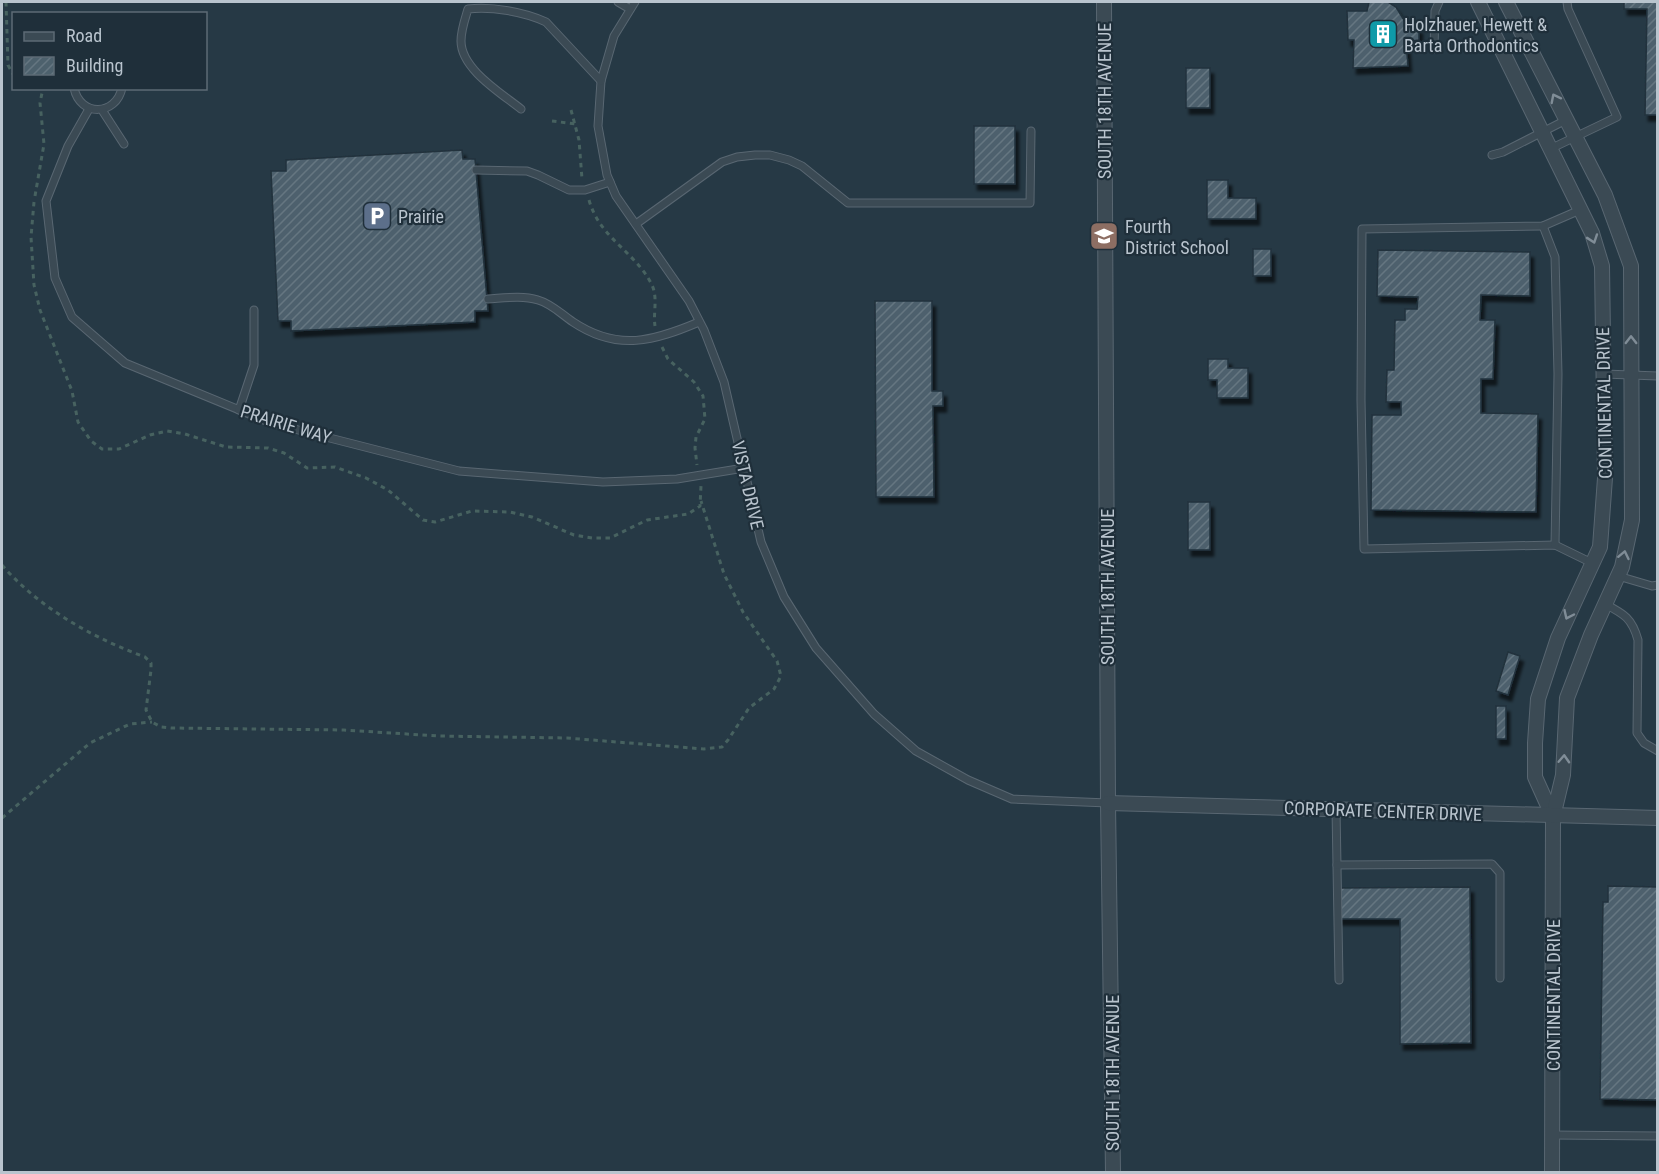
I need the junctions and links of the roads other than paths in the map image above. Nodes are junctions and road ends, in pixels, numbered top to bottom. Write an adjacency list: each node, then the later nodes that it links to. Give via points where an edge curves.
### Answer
1 (618, 2): 8 (lane)
2 (635, 2): 8 (lane, VISTA DRIVE)
3 (1104, 2): 42 (street, SOUTH 18TH AVENUE)
4 (1439, 2): 9 (lane, via 1434,11)
5 (1478, 2): 18 (street, CONTINENTAL DRIVE)
6 (1506, 2): 16 (street, CONTINENTAL DRIVE, one-way to 6)
7 (1567, 2): 19 (lane, via 1617,117)
8 (630, 9): 10 (lane, VISTA DRIVE, via 614,36)
9 (1434, 49)
10 (601, 81): 14 (lane, via 546,22 484,7 468,9 460,43 465,55 475,73); 24 (lane, VISTA DRIVE, via 598,126)
11 (75, 90): 13 (lane, via 77,99)
12 (122, 90): 15 (lane, via 113,105)
13 (89, 109): 15 (lane); 34 (lane, PRAIRIE WAY, via 68,146 46,201 55,278 72,317 125,363)
14 (521, 109)
15 (102, 110): 20 (lane)
16 (1566, 120): 18 (lane); 19 (street, CONTINENTAL DRIVE)
17 (1030, 131): 26 (lane, via 1030,203 848,203 802,166 770,155 755,155 722,162)
18 (1542, 132): 21 (street, CONTINENTAL DRIVE); 22 (lane)
19 (1575, 137): 21 (lane); 32 (street, CONTINENTAL DRIVE, one-way to 19, via 1631,266 1605,195)
20 (124, 144)
21 (1550, 149): 25 (street, CONTINENTAL DRIVE)
22 (1492, 155)
23 (476, 170): 24 (lane, via 527,171 569,190 585,190)
24 (610, 182): 26 (lane, VISTA DRIVE)
25 (1580, 210): 27 (lane); 31 (street, CONTINENTAL DRIVE, one-way to 31, via 1602,266)
26 (636, 224): 30 (lane, VISTA DRIVE, via 675,279)
27 (1543, 226): 36 (lane, via 1555,257); 36 (lane, via 1362,229 1364,549)
28 (488, 299): 30 (lane, via 536,299 589,331 621,341 658,337)
29 (254, 310): 34 (lane, via 254,365)
30 (699, 322): 35 (lane, VISTA DRIVE, via 724,382)
31 (1604, 374): 32 (lane); 37 (street, CONTINENTAL DRIVE, via 1605,478 1600,547)
32 (1632, 375): 33 (lane); 38 (street, CONTINENTAL DRIVE, one-way to 32, via 1632,520)
33 (1658, 376)
34 (239, 410): 35 (lane, PRAIRIE WAY, via 271,423 459,471 603,482 677,479)
35 (744, 468): 42 (lane, VISTA DRIVE, via 761,542 783,597 816,648 874,714 916,751 1012,799)
36 (1555, 545): 37 (lane)
37 (1592, 563): 44 (street, CONTINENTAL DRIVE, one-way to 44, via 1558,638 1538,699 1535,777)
38 (1618, 576): 39 (lane); 40 (street, CONTINENTAL DRIVE)
39 (1658, 585)
40 (1605, 604): 41 (lane, via 1625,615 1635,627 1637,733 1644,743); 44 (street, CONTINENTAL DRIVE, one-way to 40, via 1563,775 1567,698)
41 (1658, 751)
42 (1108, 803): 43 (street, CORPORATE CENTER DRIVE); 51 (street, SOUTH 18TH AVENUE)
43 (1336, 809): 44 (street, CORPORATE CENTER DRIVE); 46 (lane)
44 (1553, 817): 45 (street, CORPORATE CENTER DRIVE); 49 (street, CONTINENTAL DRIVE)
45 (1658, 818)
46 (1337, 865): 47 (lane, via 1492,864 1500,873); 48 (lane)
47 (1500, 978)
48 (1339, 980)
49 (1552, 1135): 50 (lane); 52 (street, CONTINENTAL DRIVE)
50 (1658, 1136)
51 (1113, 1173)
52 (1552, 1173)

